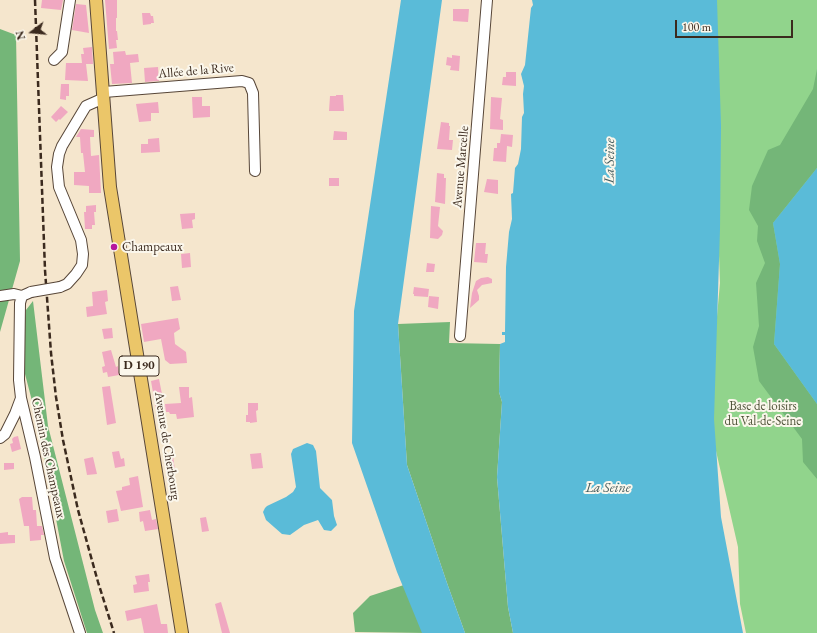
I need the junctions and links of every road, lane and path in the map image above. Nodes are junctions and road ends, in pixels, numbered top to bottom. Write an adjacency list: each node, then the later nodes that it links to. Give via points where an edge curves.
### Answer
1 (70, 0): 4 (street, via 62,52)
2 (96, 0): 5 (main road, D 190)
3 (487, 0): 9 (street, Avenue Marcelle)
4 (54, 60)
5 (104, 95): 6 (street, Allée de la Rive, via 242,81 249,83 253,93); 7 (street, bridge, via 86,106 62,146 57,167 59,187 81,240 82,265 67,284); 13 (main road, Avenue de Cherbourg / D 190, via 110,187)
6 (255, 171)
7 (27, 294): 8 (street); 10 (street, Chemin des Champeaux, via 20,303)
8 (0, 296)
9 (460, 336)
10 (21, 398): 11 (street, via 5,434); 12 (street, Chemin des Champeaux, via 55,558)
11 (0, 438)
12 (80, 633)
13 (182, 633)

